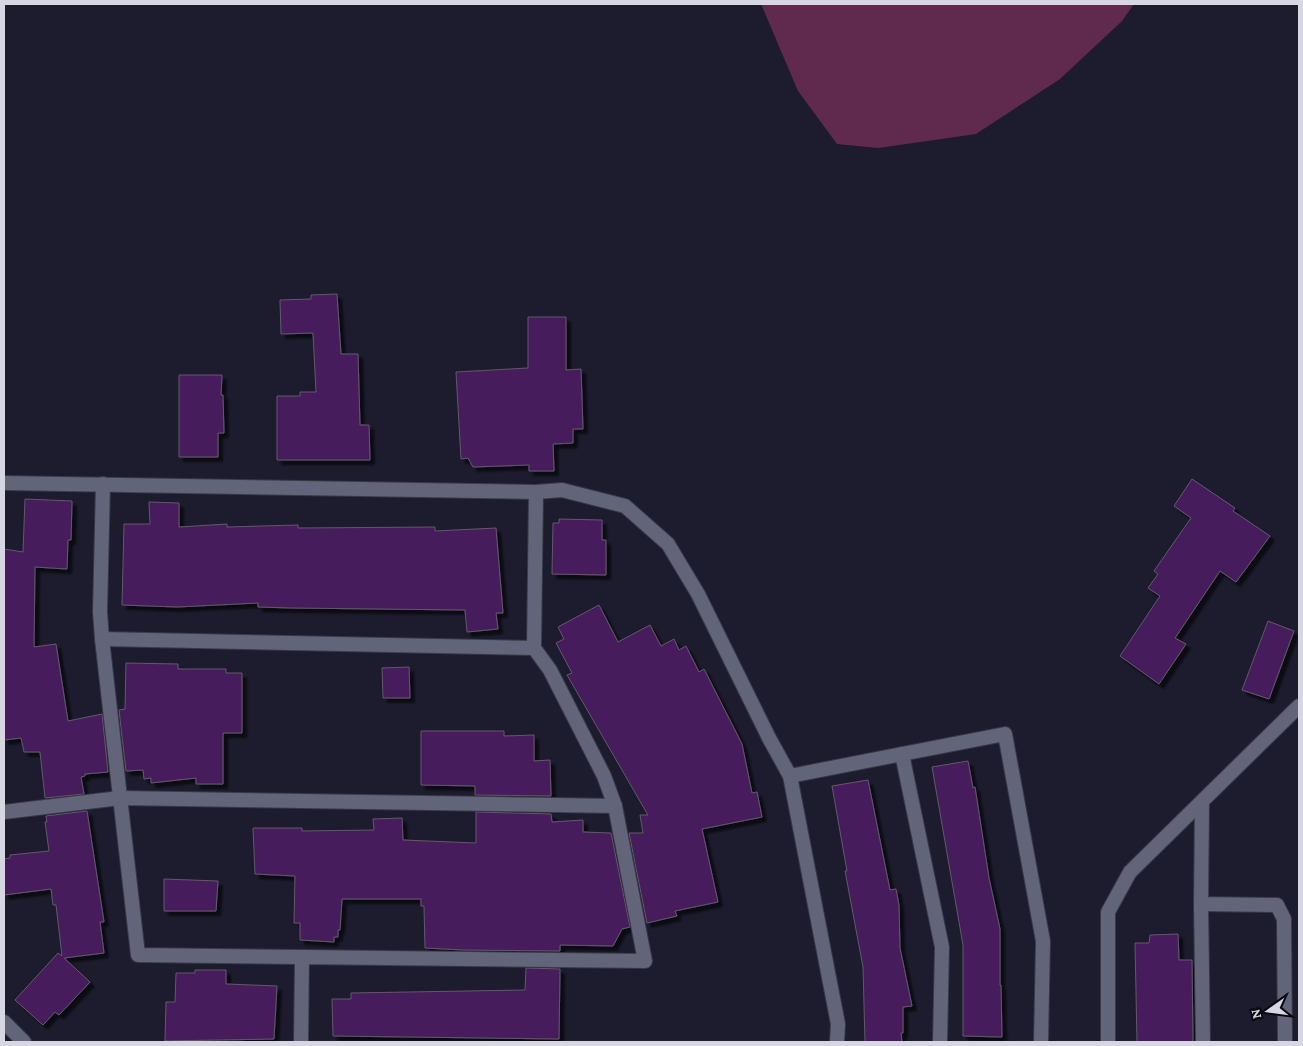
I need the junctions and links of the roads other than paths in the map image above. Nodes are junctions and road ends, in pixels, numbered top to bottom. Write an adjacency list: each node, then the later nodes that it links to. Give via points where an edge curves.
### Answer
1 (4, 484): 2 (street)
2 (103, 484): 3 (street); 4 (street)
3 (536, 492): 5 (street); 8 (street, via 562,490 625,506 668,544 698,594)
4 (102, 639): 5 (street); 9 (street)
5 (534, 648): 11 (street, via 550,670 604,776)
6 (1299, 706): 10 (street)
7 (902, 754): 8 (street); 19 (street, via 942,947); 20 (street, via 1005,734 1043,941)
8 (790, 776): 18 (street, via 838,1024)
9 (120, 798): 11 (street); 12 (street); 14 (street, via 138,955)
10 (1202, 803): 13 (street); 21 (street, via 1130,872 1108,912)
11 (615, 806): 14 (street, via 645,961)
12 (4, 812)
13 (1201, 904): 22 (street); 23 (street, via 1277,905 1284,919)
14 (302, 957): 17 (street)
15 (4, 1022): 16 (street)
16 (24, 1042)
17 (301, 1042)
18 (837, 1042)
19 (940, 1042)
20 (1042, 1042)
21 (1108, 1042)
22 (1202, 1042)
23 (1285, 1042)

